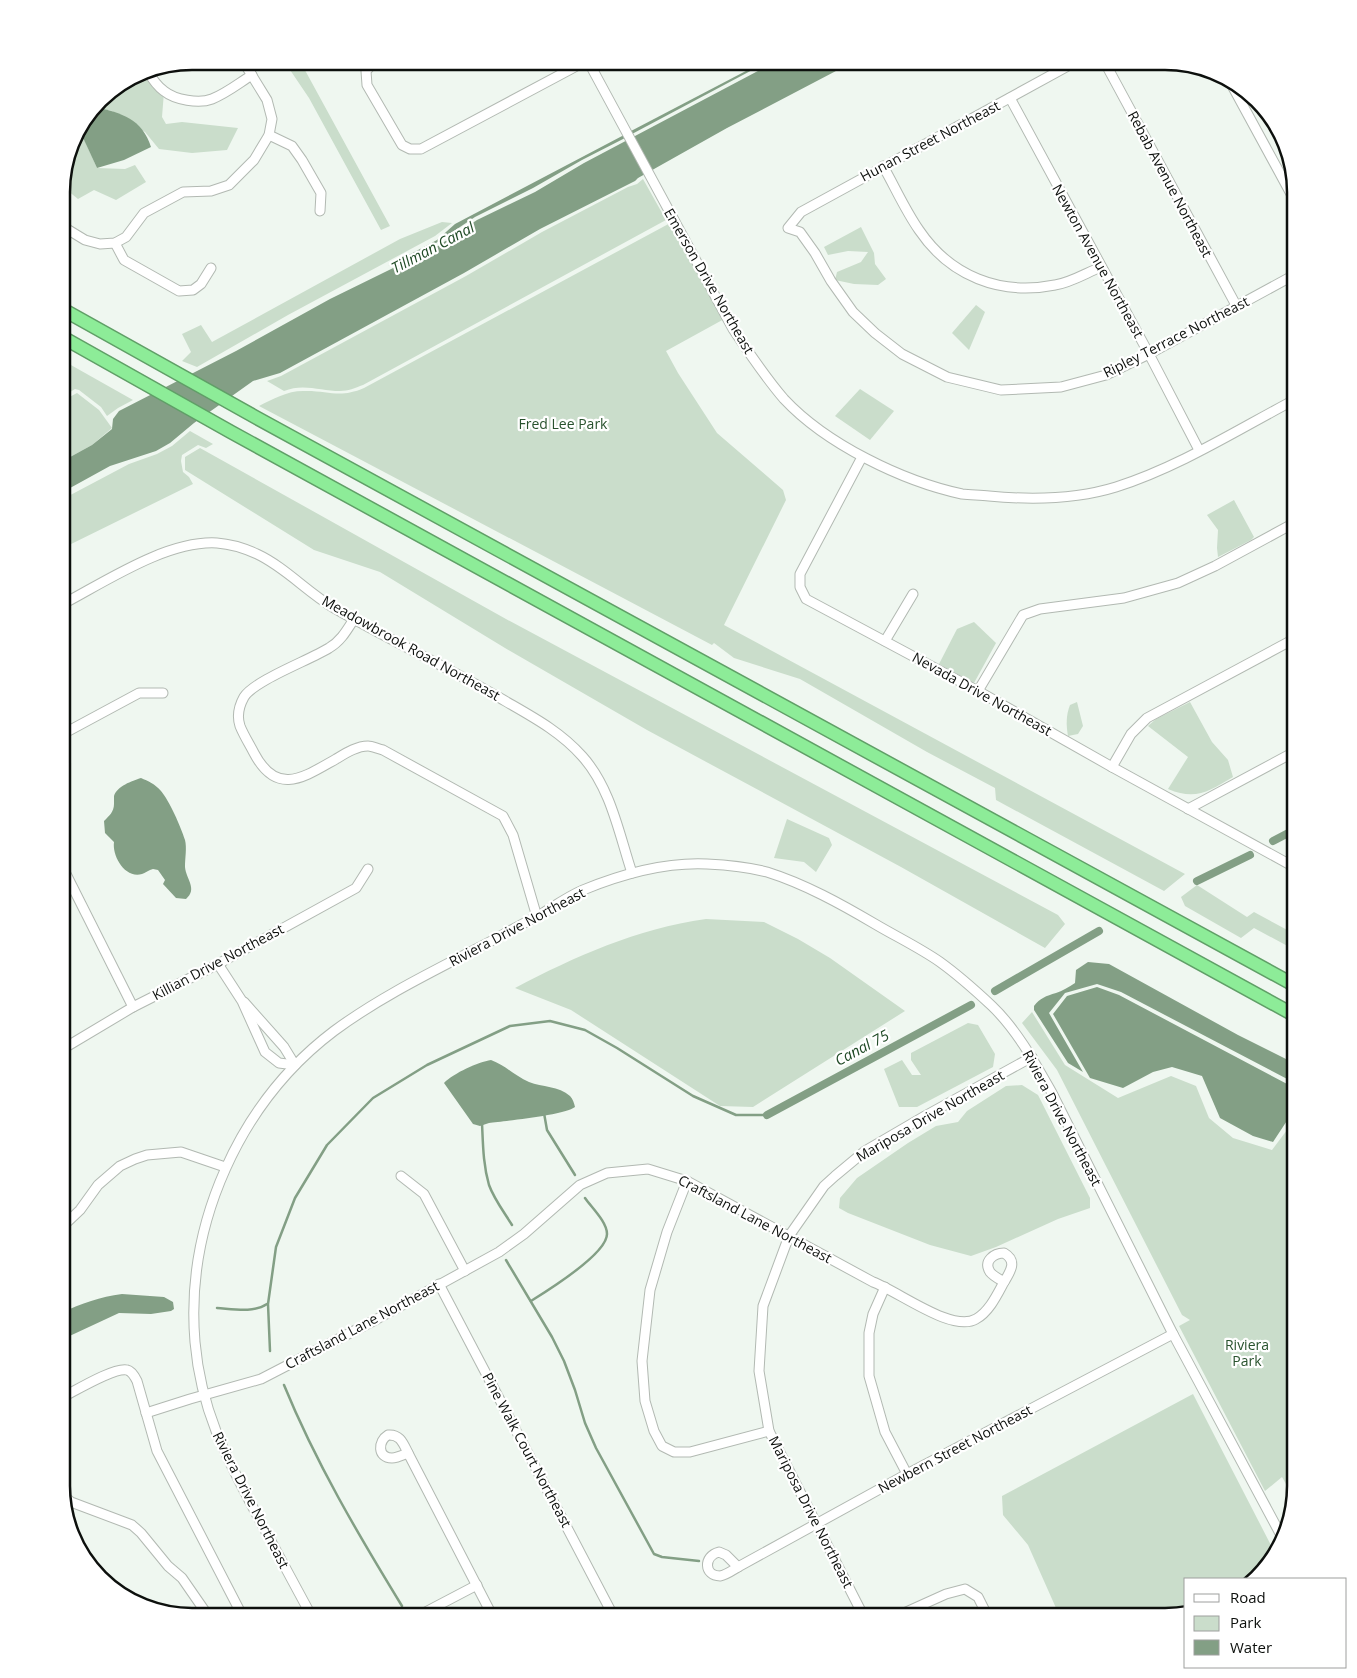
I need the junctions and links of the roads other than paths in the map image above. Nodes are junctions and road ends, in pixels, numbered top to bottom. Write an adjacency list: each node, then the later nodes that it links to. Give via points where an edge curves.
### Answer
1 (249, 70): 7 (street)
2 (367, 70): 3 (street, via 367,85 402,144 421,150)
3 (570, 70)
4 (592, 70): 27 (street, Emerson Drive Northeast, via 733,329 758,365 785,400 819,429)
5 (1062, 70): 10 (street, Hunan Street Northeast)
6 (1108, 70): 21 (street, Rebab Avenue Northeast)
7 (252, 75): 8 (street, via 210,99 195,101 164,92); 11 (street, via 267,100 272,119)
8 (151, 77)
9 (1236, 93): 13 (street)
10 (1010, 98): 12 (street, Hunan Street Northeast); 18 (street, Newton Avenue Northeast)
11 (269, 135): 14 (street, via 292,146 302,160 321,193); 17 (street, via 254,160 229,185 183,192 144,213 126,237)
12 (883, 166): 15 (street, Hunan Street Northeast, via 801,212); 18 (street, via 918,229 936,251 963,273 994,285 1028,289 1057,285)
13 (1287, 186)
14 (320, 211)
15 (788, 228): 24 (street, Ripley Terrace Northeast, via 800,232 853,312 875,334 902,354 948,377 1001,390 1060,387 1106,375)
16 (70, 231): 17 (street, via 85,240)
17 (115, 243): 19 (street, via 124,260 179,291 193,290)
18 (1101, 267): 24 (street, Newton Avenue Northeast)
19 (211, 268)
20 (1287, 279): 21 (street, Ripley Terrace Northeast)
21 (1237, 307): 24 (street, Ripley Terrace Northeast)
22 (70, 313): 46 (highway)
23 (70, 341): 49 (highway)
24 (1148, 354): 26 (street, Newton Avenue Northeast)
25 (1287, 404): 26 (street, Emerson Drive Northeast)
26 (1199, 450): 27 (street, Emerson Drive Northeast, via 1152,474 1114,487 1062,498 1017,499 963,494 914,480)
27 (862, 457): 32 (street, Nevada Drive Northeast, via 800,574 800,587 806,599)
28 (1287, 527): 34 (street, via 1178,583 1124,598 1040,609 1023,615)
29 (913, 594): 32 (street)
30 (70, 601): 31 (street, Meadowbrook Road Northeast, via 175,548 216,543 258,554 324,602)
31 (354, 619): 42 (street, Meadowbrook Road Northeast, via 480,687 567,740 600,780); 44 (street, via 330,647 244,696 238,719 265,771 275,778 288,780 304,776 353,749 368,746 382,750 503,816 513,835)
32 (885, 641): 34 (street, Nevada Drive Northeast)
33 (1287, 643): 38 (street, via 1147,718 1131,734)
34 (978, 691): 38 (street, Nevada Drive Northeast)
35 (162, 693): 36 (street, via 139,693)
36 (70, 730)
37 (1287, 756): 39 (street)
38 (1112, 767): 39 (street, Nevada Drive Northeast)
39 (1188, 809): 40 (street, Nevada Drive Northeast)
40 (1287, 863)
41 (368, 869): 45 (street, Killian Drive Northeast, via 356,888)
42 (632, 873): 44 (street, Riviera Drive Northeast, via 580,891); 51 (street, Riviera Drive Northeast, via 658,867 705,864 754,869 805,887 942,964 994,1008)
43 (70, 882): 48 (street)
44 (536, 917): 52 (street, Riviera Drive Northeast, via 372,1006 332,1032)
45 (218, 964): 47 (street); 48 (street, Killian Drive Northeast)
46 (1287, 981)
47 (242, 1001): 52 (street, via 284,1047); 52 (street, via 265,1052 279,1063)
48 (133, 1007): 50 (street, Killian Drive Northeast)
49 (1287, 1011)
50 (70, 1045)
51 (1032, 1057): 57 (street, Mariposa Drive Northeast, via 865,1151 824,1186); 62 (street, Riviera Drive Northeast)
52 (295, 1065): 53 (street, Riviera Drive Northeast, via 270,1095)
53 (225, 1167): 56 (street, via 181,1152 135,1159 120,1166 98,1184); 64 (street, Riviera Drive Northeast, via 212,1204 198,1264 194,1302 195,1342)
54 (401, 1176): 58 (street, via 424,1194)
55 (687, 1181): 57 (street, Craftsland Lane Northeast); 58 (street, Craftsland Lane Northeast, via 648,1168 608,1173 580,1185 524,1234); 66 (street, via 667,1232 650,1290 642,1361 645,1401 654,1431 662,1446 674,1452 690,1452)
56 (70, 1219)
57 (789, 1236): 61 (street, Craftsland Lane Northeast); 66 (street, Mariposa Drive Northeast, via 763,1306 759,1371)
58 (465, 1271): 60 (street, Craftsland Lane Northeast)
59 (1004, 1282): 61 (street, Craftsland Lane Northeast, via 991,1305 976,1320 958,1322 940,1317)
60 (439, 1284): 64 (street, Craftsland Lane Northeast, via 261,1379); 79 (street, Pine Walk Court Northeast)
61 (885, 1286): 68 (street, via 869,1333 869,1376 885,1432)
62 (1173, 1334): 68 (street, Newbern Street Northeast); 71 (street, Riviera Drive Northeast)
63 (70, 1393): 65 (street, via 116,1370 128,1370 137,1381)
64 (204, 1396): 65 (street, Craftsland Lane Northeast); 76 (street, Riviera Drive Northeast, via 226,1458)
65 (146, 1413): 75 (street, via 156,1451)
66 (769, 1431): 70 (street, Mariposa Drive Northeast)
67 (408, 1453): 73 (street)
68 (907, 1474): 70 (street, Newbern Street Northeast)
69 (71, 1502): 74 (street, via 132,1525 182,1578)
70 (817, 1523): 72 (street, Newbern Street Northeast); 80 (street, Mariposa Drive Northeast)
71 (1279, 1531)
72 (738, 1567)
73 (477, 1585): 77 (street); 78 (street)
74 (203, 1608)
75 (238, 1608)
76 (307, 1608)
77 (433, 1608)
78 (488, 1608)
79 (609, 1608)
80 (860, 1608)
81 (915, 1608): 82 (street, via 965,1589 978,1597)
82 (984, 1608)

